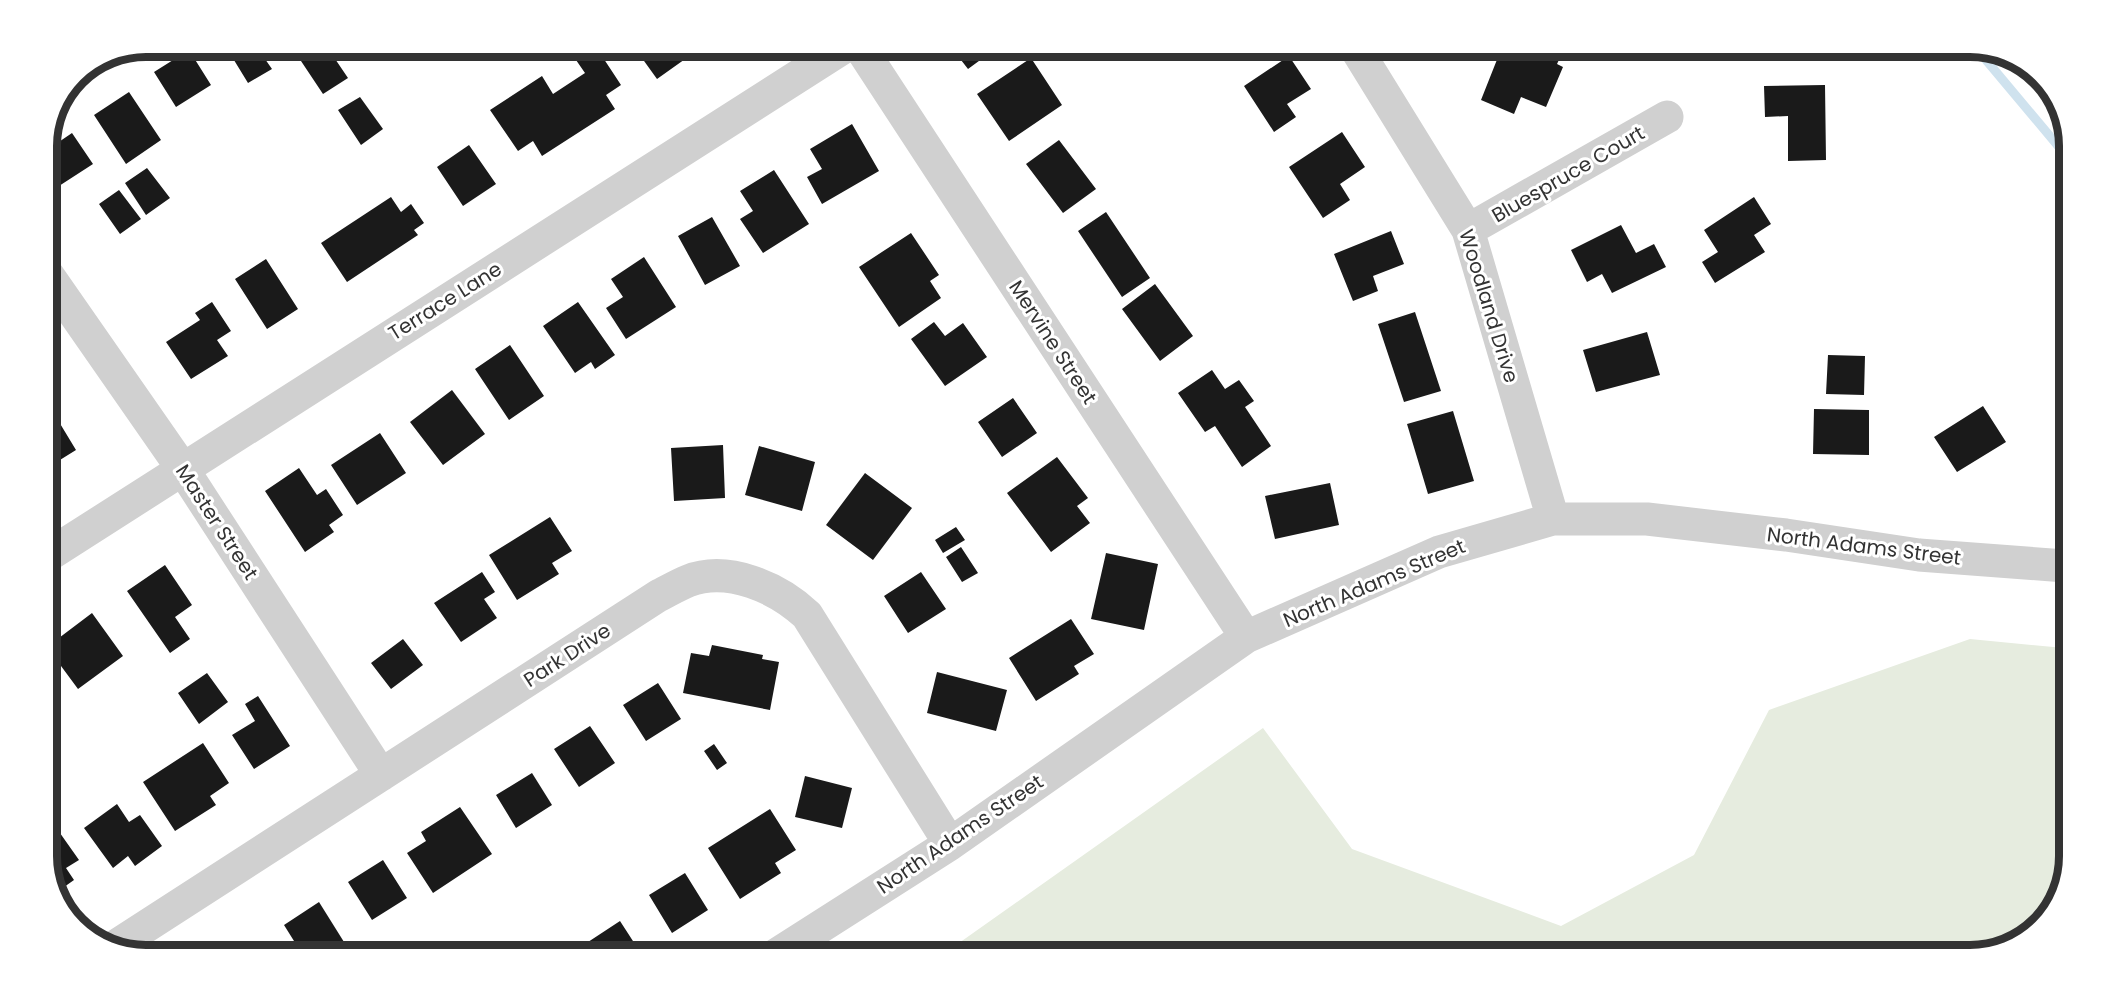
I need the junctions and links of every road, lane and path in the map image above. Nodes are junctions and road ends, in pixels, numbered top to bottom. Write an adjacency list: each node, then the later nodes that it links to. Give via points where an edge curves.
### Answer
1 (827, 57): 7 (street, Terrace Lane)
2 (867, 57): 11 (street, Mervine Street)
3 (1362, 57): 5 (street, Woodland Drive)
4 (1667, 117): 5 (street, Bluespruce Court)
5 (1468, 230): 8 (street, Woodland Drive)
6 (57, 288): 7 (street, Master Street)
7 (182, 468): 9 (street, Terrace Lane); 12 (street, Master Street)
8 (1553, 519): 10 (street, North Adams Street, via 1647,519 1919,555); 11 (street, North Adams Street, via 1439,552)
9 (57, 549)
10 (2059, 566)
11 (1246, 637): 13 (street, North Adams Street)
12 (381, 775): 13 (street, Park Drive, via 658,596 689,580 727,578 758,583 776,591 807,615); 14 (street, Park Drive)
13 (950, 844): 15 (street, North Adams Street)
14 (123, 941)
15 (793, 945)

